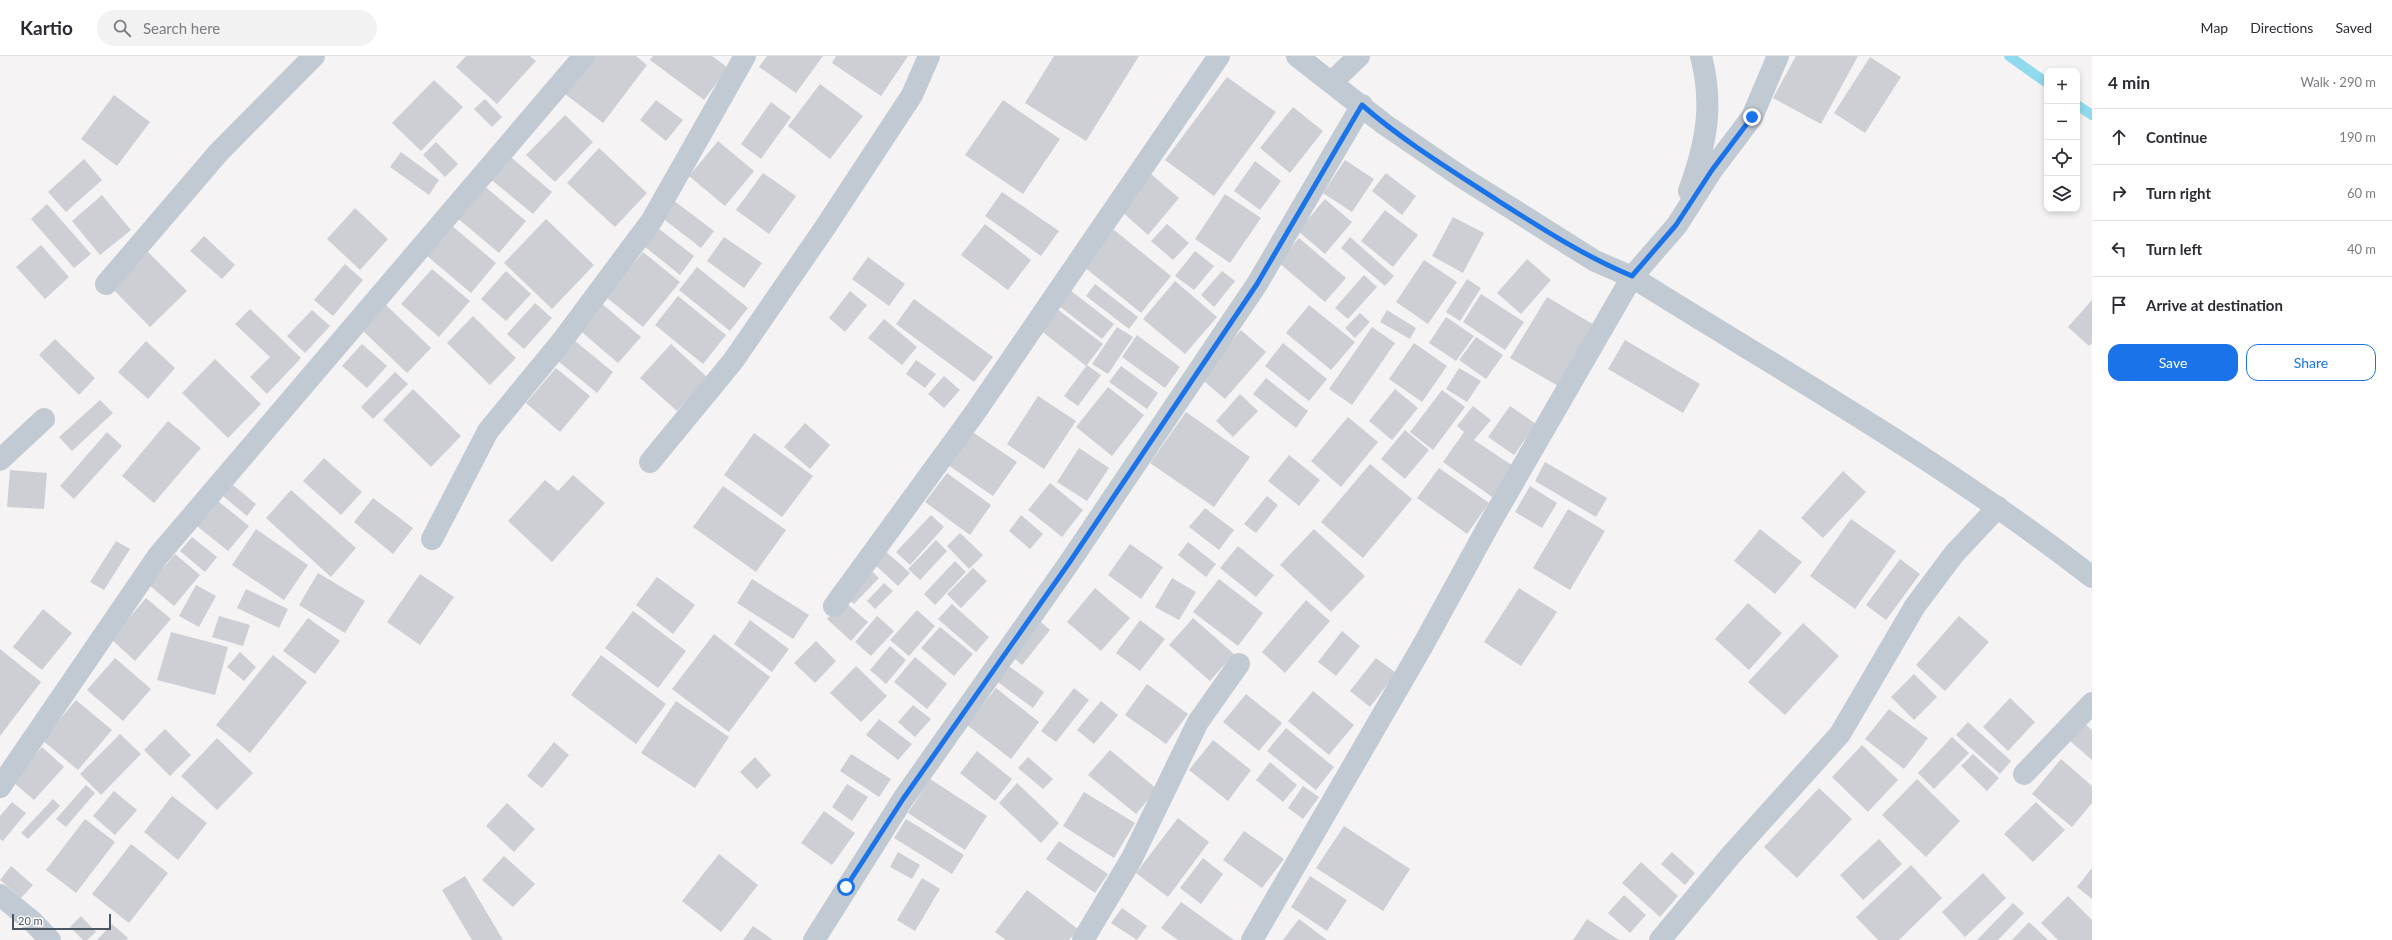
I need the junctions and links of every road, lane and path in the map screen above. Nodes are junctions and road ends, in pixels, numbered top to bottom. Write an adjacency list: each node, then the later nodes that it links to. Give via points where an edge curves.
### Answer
1 (314, 56): 14 (street, via 219,152)
2 (584, 56): 25 (street, via 158,556)
3 (745, 56): 19 (street, via 652,220 562,341 488,431)
4 (929, 56): 17 (street, via 912,95 819,236 733,361)
5 (1219, 56): 21 (street, via 974,414)
6 (1297, 56): 10 (street)
7 (1359, 56): 10 (street)
8 (1701, 56): 12 (street, via 1708,82 1708,119 1698,166)
9 (1778, 56): 12 (street, via 1752,117 1712,170)
10 (1332, 82): 11 (street)
11 (1362, 105): 13 (street, via 1384,124 1512,210 1595,261); 28 (street, via 1257,284 1069,563 903,799)
12 (1680, 219): 13 (street)
13 (1632, 276): 18 (street, via 1880,430); 30 (street)
14 (106, 284)
15 (44, 419): 16 (street)
16 (0, 460)
17 (650, 462)
18 (1998, 507): 20 (street); 31 (street, via 1954,554 1914,606 1840,734 1731,854)
19 (432, 538)
20 (2092, 577)
21 (834, 606)
22 (1239, 664): 29 (street, via 1198,722 1132,858)
23 (2092, 703): 24 (street)
24 (2024, 774)
25 (0, 787)
26 (0, 895): 27 (street, via 33,922)
27 (50, 940)
28 (814, 940)
29 (1083, 940)
30 (1252, 940)
31 (1660, 940)

